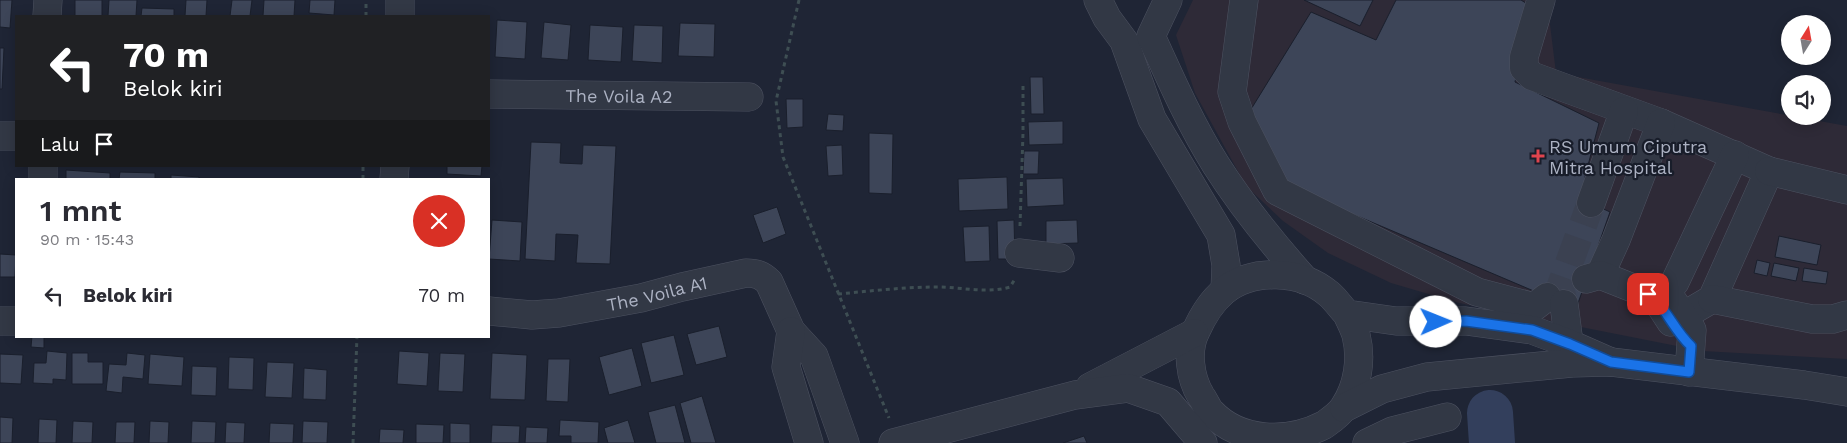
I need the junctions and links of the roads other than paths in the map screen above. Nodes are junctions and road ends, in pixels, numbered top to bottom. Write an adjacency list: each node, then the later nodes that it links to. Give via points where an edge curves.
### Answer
1 (48, 0): 7 (street)
2 (400, 0): 8 (street)
3 (1098, 0): 22 (street, via 1124,42 1152,119 1221,235 1226,265)
4 (1168, 0): 21 (street, via 1152,36 1181,101 1216,165 1270,240)
5 (1244, 0): 33 (street, via 1232,92 1242,122 1277,191 1477,292 1534,307 1556,301)
6 (1541, 0): 11 (street, via 1524,57 1524,68 1532,76)
7 (47, 15)
8 (400, 15)
9 (490, 94): 10 (street, The Voila A2)
10 (749, 98)
11 (1624, 111): 12 (street); 18 (street)
12 (1661, 124): 15 (street); 32 (street, via 1616,240 1593,277 1656,299)
13 (0, 136): 14 (street)
14 (15, 136)
15 (1735, 155): 16 (street); 27 (street, via 1676,282 1667,292)
16 (1770, 171): 17 (street); 23 (street)
17 (1847, 190)
18 (1591, 202)
19 (1019, 253): 20 (street)
20 (1060, 258)
21 (1305, 280): 22 (street, via 1278,274 1251,277); 25 (street, via 1329,294)
22 (1225, 290): 31 (street, via 1206,308)
23 (1712, 300): 26 (street, via 1812,319 1833,320); 27 (street)
24 (490, 312): 30 (street, The Voila A1, via 559,313 756,273 769,282)
25 (1347, 314): 33 (street, via 1396,321 1466,321 1532,330); 37 (street, via 1356,334 1359,355 1357,376)
26 (1847, 315)
27 (1683, 316): 32 (street, via 1692,330)
28 (0, 321): 29 (street)
29 (15, 321)
30 (790, 331): 41 (street, via 786,367); 42 (street, via 814,356)
31 (1194, 333): 36 (street); 40 (street, via 1192,371 1197,388 1211,412 1233,430 1259,440)
32 (1691, 346): 34 (street)
33 (1571, 353): 34 (street, via 1611,362); 37 (street, via 1427,377 1382,389)
34 (1689, 372): 35 (street)
35 (1847, 392)
36 (1075, 395): 39 (street); 43 (street, via 1128,388 1168,402)
37 (1344, 408): 40 (street, via 1312,433)
38 (1446, 417): 44 (street, via 1392,431)
39 (895, 442)
40 (1287, 442)
41 (809, 443)
42 (845, 443)
43 (1203, 443)
44 (1368, 443)

